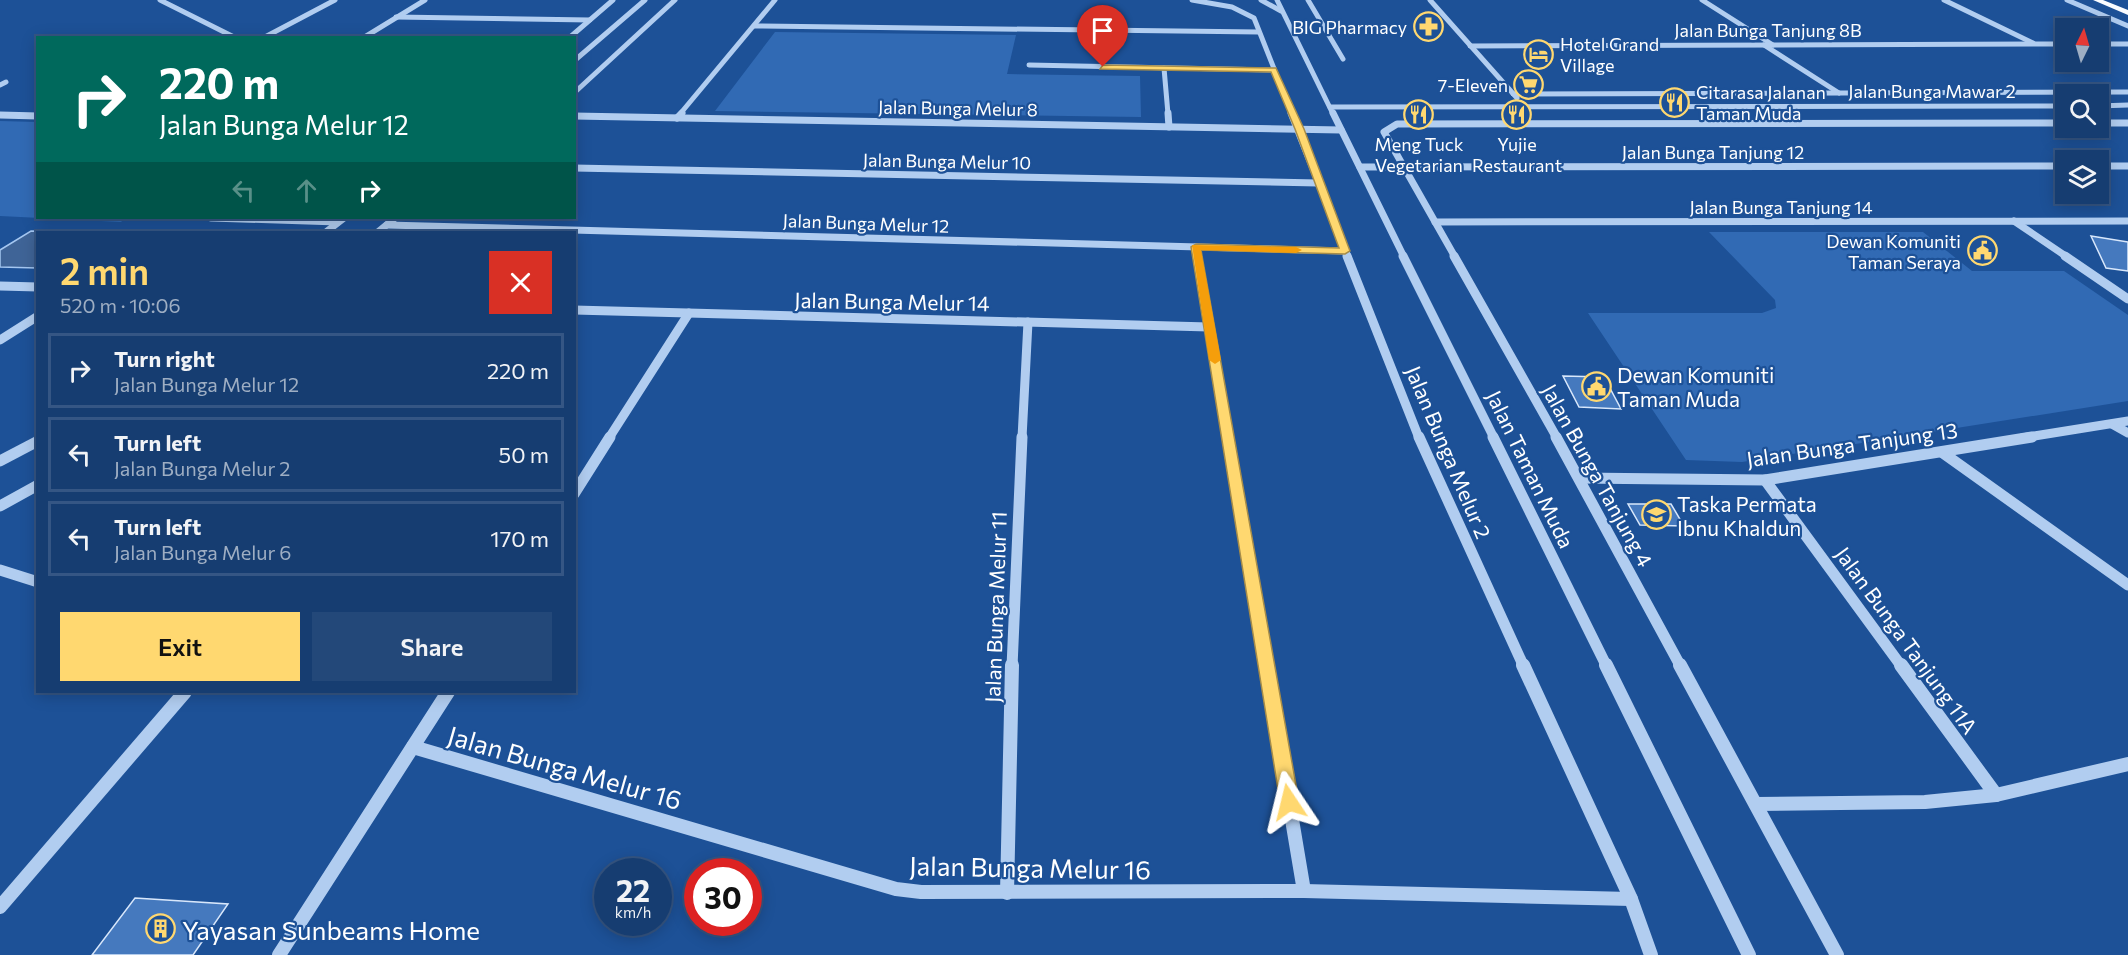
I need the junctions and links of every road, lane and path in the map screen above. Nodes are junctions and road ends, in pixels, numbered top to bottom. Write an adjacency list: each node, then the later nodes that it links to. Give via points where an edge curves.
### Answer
1 (160, 0): 24 (street)
2 (335, 0): 25 (street)
3 (425, 0): 19 (street)
4 (614, 0): 20 (street)
5 (645, 0): 38 (street)
6 (675, 0): 42 (street)
7 (775, 0): 21 (street)
8 (1192, 0): 23 (street, Jalan Bunga Melur 2, via 1242,11 1254,18)
9 (1261, 0): 17 (street)
10 (1277, 0): 17 (street, Jalan Taman Muda)
11 (1308, 0): 37 (street)
12 (1430, 0): 35 (street)
13 (1702, 0): 33 (street)
14 (1944, 0): 28 (street)
15 (2067, 0): 22 (street)
16 (2097, 0): 18 (main road)
17 (1284, 13): 50 (street, Jalan Taman Muda)
18 (2128, 13)
19 (396, 17): 20 (street); 26 (street)
20 (590, 20): 27 (street)
21 (754, 26): 23 (street); 55 (street)
22 (2128, 26)
23 (1259, 32): 41 (street, Jalan Bunga Melur 2)
24 (232, 36)
25 (267, 36)
26 (366, 36)
27 (571, 36)
28 (2036, 44): 29 (street, Jalan Bunga Tanjung 8B); 33 (street, Jalan Bunga Tanjung 8B)
29 (2055, 44)
30 (2109, 44): 31 (street)
31 (2128, 44)
32 (1764, 45): 33 (street, Jalan Bunga Tanjung 8B); 35 (street, Jalan Bunga Tanjung 8B); 44 (street)
33 (1773, 45)
34 (2109, 45): 36 (street)
35 (1470, 46): 45 (street)
36 (2128, 53)
37 (1343, 59)
38 (576, 60)
39 (1029, 65): 40 (street)
40 (1164, 68): 41 (street); 59 (street)
41 (1274, 70): 60 (street, Jalan Bunga Melur 2)
42 (576, 91)
43 (2128, 92): 44 (street)
44 (1838, 93): 45 (street); 47 (street)
45 (1513, 94): 51 (street)
46 (2128, 105): 49 (street)
47 (1859, 106): 48 (street, Jalan Bunga Mawar 2); 51 (street, Jalan Bunga Mawar 2)
48 (2055, 106)
49 (2109, 106)
50 (1330, 107): 51 (street, Jalan Bunga Mawar 2); 61 (street, Jalan Taman Muda)
51 (1525, 107)
52 (0, 115): 53 (street)
53 (36, 116)
54 (576, 116): 55 (street, Jalan Bunga Melur 8)
55 (677, 118): 59 (street, Jalan Bunga Melur 8)
56 (2055, 123): 66 (street, Jalan Bunga Tanjung 4, via 1397,124 1384,132)
57 (2109, 123): 58 (street)
58 (2128, 123)
59 (1169, 127): 60 (street, Jalan Bunga Melur 8)
60 (1299, 129): 61 (street, Jalan Bunga Melur 8); 68 (street, Jalan Bunga Melur 2)
61 (1341, 130): 65 (street, Jalan Taman Muda)
62 (2055, 166): 66 (street, Jalan Bunga Tanjung 12)
63 (2109, 166): 64 (street)
64 (2128, 166)
65 (1360, 167): 66 (street, Jalan Bunga Tanjung 12); 120 (street, Jalan Taman Muda)
66 (1402, 167): 75 (street, Jalan Bunga Tanjung 4)
67 (576, 168): 68 (street, Jalan Bunga Melur 10)
68 (1318, 183): 84 (street, Jalan Bunga Melur 2)
69 (276, 219): 72 (street)
70 (394, 219): 76 (street)
71 (441, 219): 77 (street)
72 (341, 220): 78 (street)
73 (2014, 221): 74 (street, Jalan Bunga Tanjung 14); 75 (street, Jalan Bunga Tanjung 14); 87 (street)
74 (2128, 221)
75 (1435, 222): 100 (street, Jalan Bunga Tanjung 4)
76 (387, 225): 77 (street, Jalan Bunga Melur 12); 79 (street)
77 (432, 226): 80 (street); 81 (street, Jalan Bunga Melur 12)
78 (327, 231)
79 (379, 231)
80 (426, 231)
81 (536, 231)
82 (577, 233): 83 (street, Jalan Bunga Melur 12)
83 (1196, 247): 84 (street, Jalan Bunga Melur 12); 92 (street)
84 (1345, 251): 116 (street, Jalan Bunga Melur 2, via 1427,458)
85 (0, 286): 86 (street)
86 (36, 287)
87 (2128, 299)
88 (576, 310): 89 (street, Jalan Bunga Melur 14)
89 (689, 313): 91 (street, Jalan Bunga Melur 14); 103 (street)
90 (36, 317): 93 (street)
91 (1028, 322): 92 (street, Jalan Bunga Melur 14); 115 (street, Jalan Bunga Melur 11, via 1015,557)
92 (1209, 327): 114 (street)
93 (0, 340)
94 (2128, 421): 95 (street, Jalan Bunga Tanjung 13)
95 (2112, 424): 96 (street); 98 (street, Jalan Bunga Tanjung 13)
96 (2128, 433)
97 (36, 442): 99 (street)
98 (1943, 453): 101 (street, Jalan Bunga Tanjung 13); 107 (street)
99 (0, 461)
100 (1579, 478): 101 (street, Jalan Bunga Tanjung 13); 113 (street, Jalan Bunga Tanjung 4)
101 (1765, 480): 112 (street, Jalan Bunga Tanjung 11A)
102 (36, 486): 104 (street)
103 (576, 491)
104 (0, 506)
105 (0, 570): 106 (street)
106 (36, 581)
107 (2128, 585)
108 (183, 693): 117 (street)
109 (447, 693): 110 (street)
110 (412, 747): 115 (street, Jalan Bunga Melur 16, via 896,889); 118 (street)
111 (2128, 764): 112 (street)
112 (1996, 795): 113 (street, via 1925,802)
113 (1756, 804): 121 (street, Jalan Bunga Tanjung 4)
114 (1304, 891): 115 (street, Jalan Bunga Melur 16); 116 (street, Jalan Bunga Melur 16)
115 (1006, 892)
116 (1630, 899): 119 (street, Jalan Bunga Melur 2)
117 (2, 902)
118 (279, 955)
119 (1651, 955)
120 (1749, 955)
121 (1838, 955)

